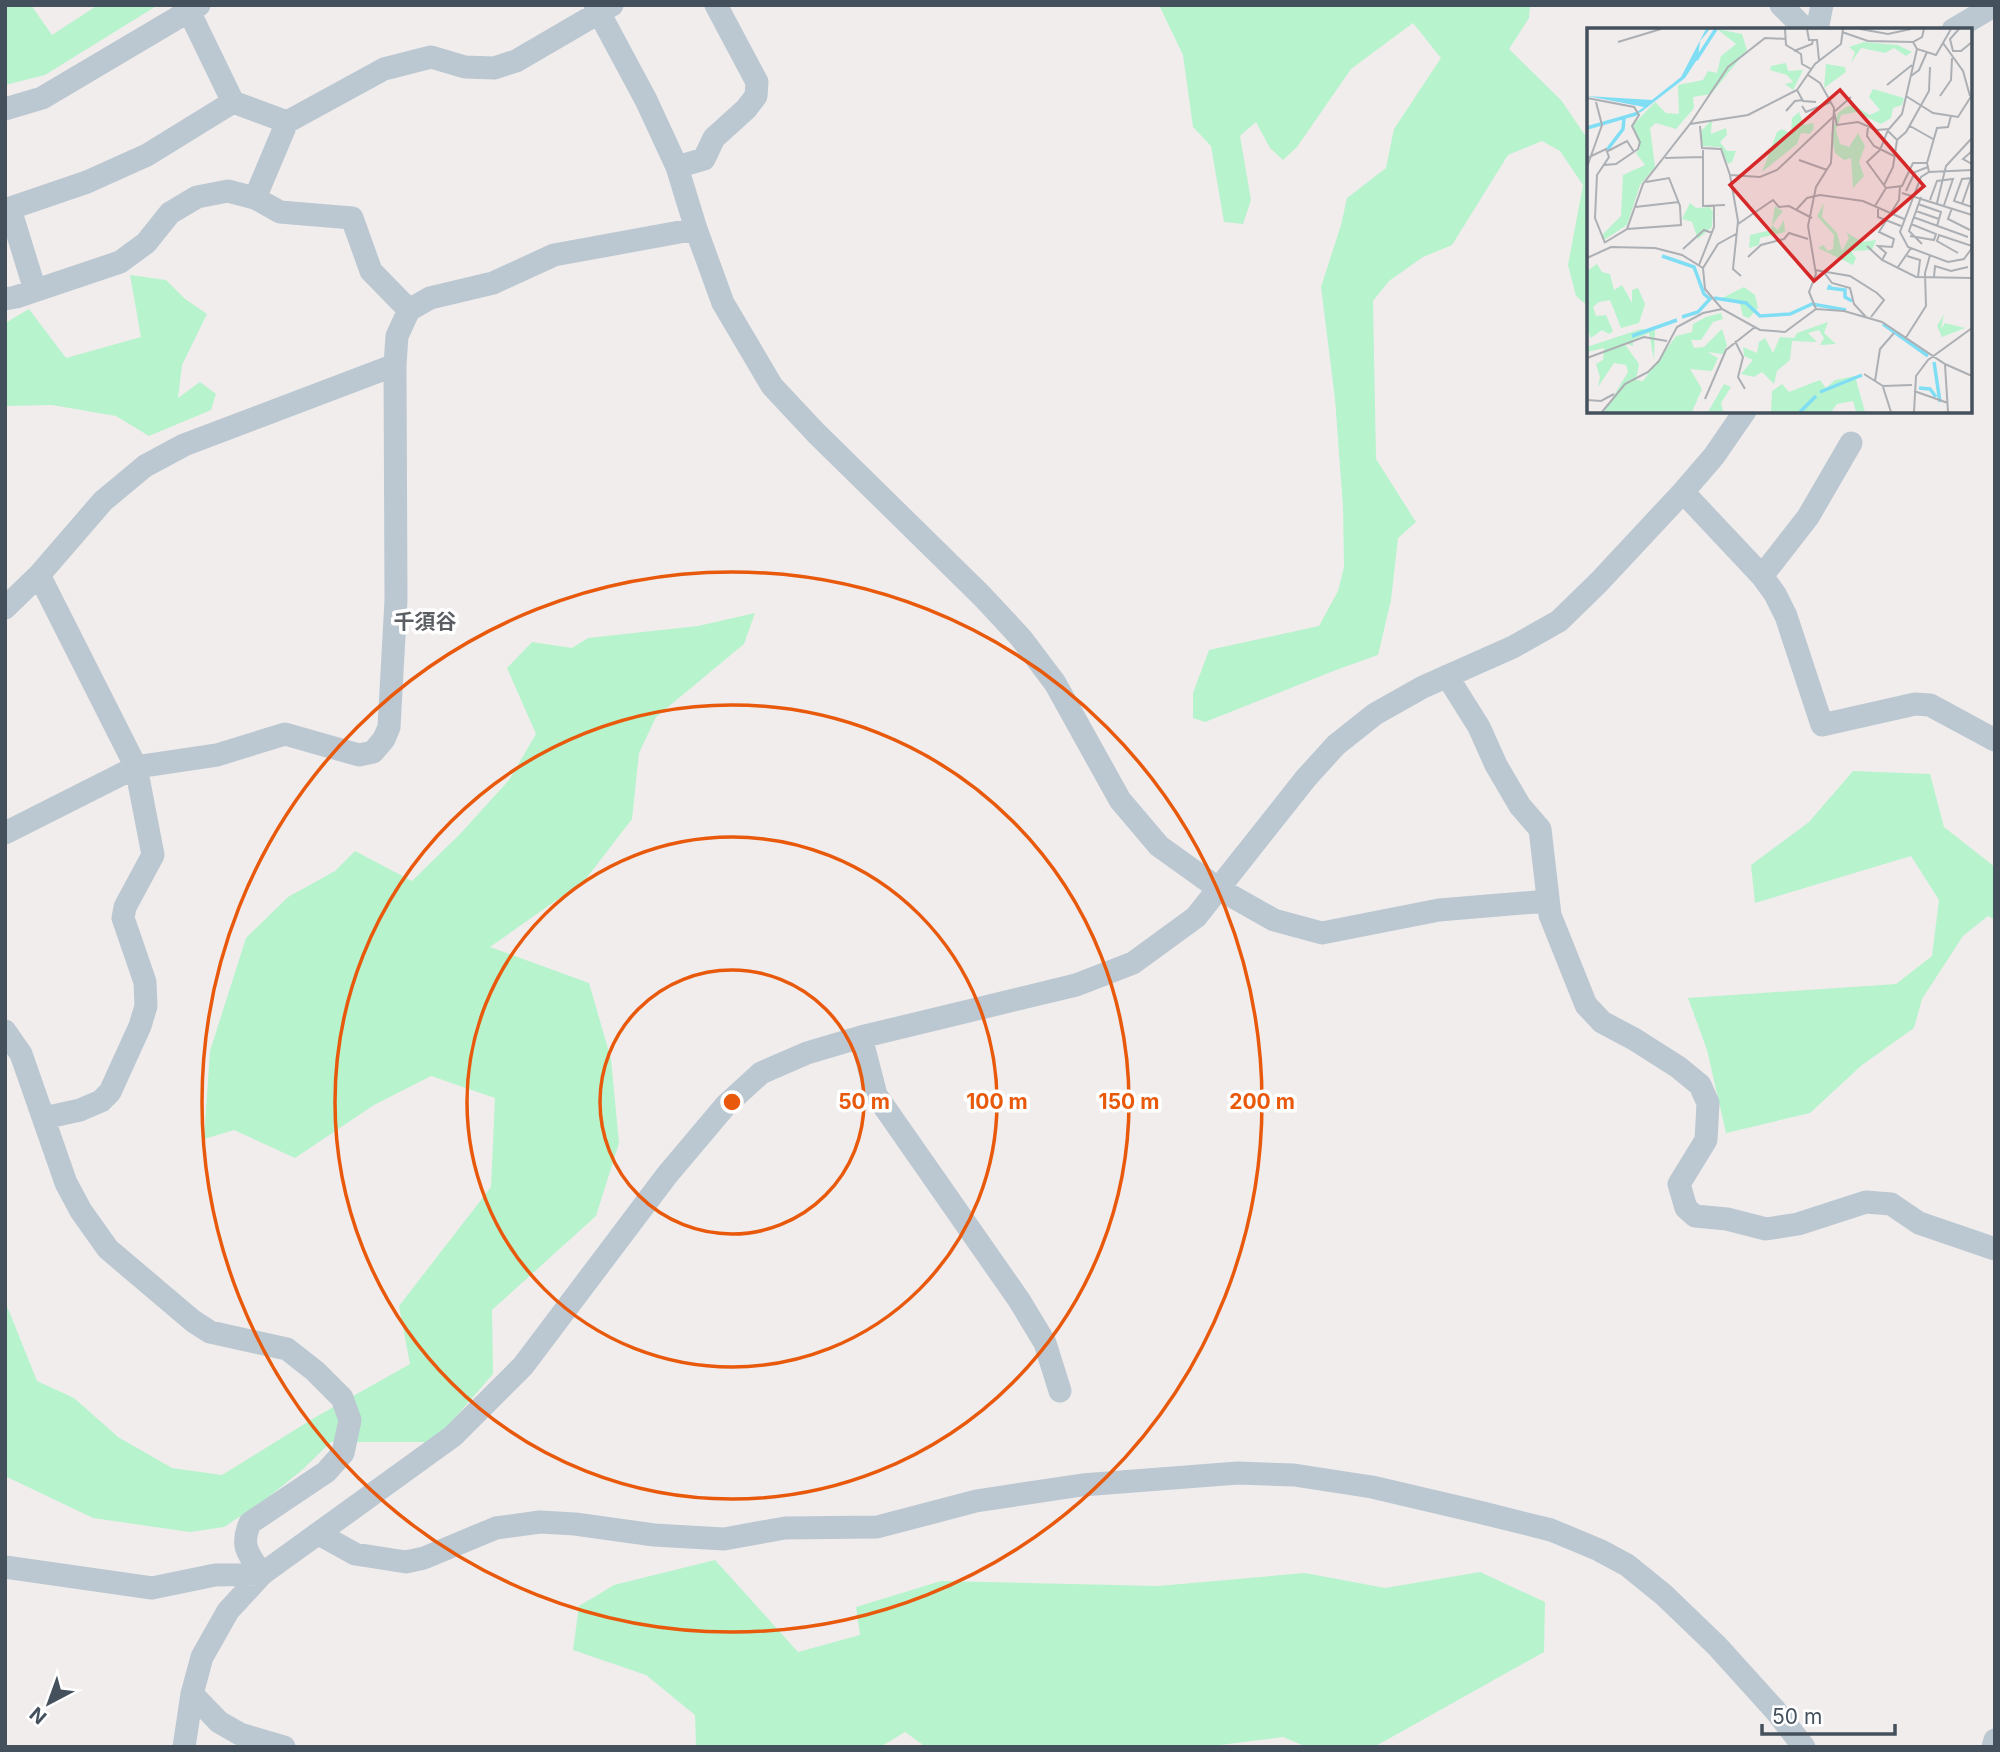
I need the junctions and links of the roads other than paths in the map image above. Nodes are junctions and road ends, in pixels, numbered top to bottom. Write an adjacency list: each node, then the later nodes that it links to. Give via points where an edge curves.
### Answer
1 (716, 5): 13 (street, via 757,82 756,96 715,138 704,159)
2 (1781, 5): 7 (street)
3 (1822, 5): 8 (street)
4 (1995, 5): 9 (street)
5 (192, 7): 10 (street); 11 (street, via 42,98)
6 (602, 8): 12 (street, via 516,61 494,68 465,67 431,57 384,69); 13 (street)
7 (1804, 28)
8 (1817, 28)
9 (1956, 28)
10 (233, 102): 12 (street); 15 (street, via 147,155)
11 (5, 109)
12 (287, 122): 14 (street)
13 (677, 167): 16 (street)
14 (255, 198): 17 (street, via 228,191 197,197 170,213 146,243 120,262); 19 (street, via 280,212 352,218 371,271)
15 (8, 210): 17 (street)
16 (696, 229): 19 (street, via 554,255 493,283 430,298); 31 (street, via 723,303 772,386 1021,638 1055,683 1120,800 1160,846)
17 (35, 290): 18 (street)
18 (5, 299)
19 (409, 310): 20 (street, via 397,336)
20 (396, 366): 24 (street, via 184,445 145,466 103,501); 29 (street, via 396,600 389,727 384,739 373,752 359,755 285,734 217,755)
21 (1744, 413): 23 (street)
22 (1851, 443): 25 (street, via 1808,517)
23 (1683, 492): 25 (street); 27 (street, via 1559,621)
24 (39, 575): 26 (street); 29 (street)
25 (1762, 576): 28 (street, via 1786,616 1822,725 1915,704 1930,705)
26 (5, 608)
27 (1447, 676): 31 (street, via 1375,714 1336,745); 32 (street, via 1520,806 1540,830)
28 (1995, 740)
29 (136, 767): 30 (street); 35 (street, via 153,855 123,918 145,982 146,1006 110,1092 80,1110)
30 (5, 834)
31 (1219, 889): 32 (street, via 1274,920 1322,933 1439,910); 34 (street, via 1196,917 1133,963 1076,985)
32 (1548, 901): 36 (street, via 1586,1005 1602,1022 1634,1038 1700,1085 1708,1103 1706,1140 1679,1184 1686,1208 1695,1216 1766,1229 1866,1202 1891,1204 1919,1223)
33 (5, 1031): 35 (street, via 21,1054)
34 (861, 1037): 37 (street, via 876,1095 1019,1300 1045,1343); 38 (street, via 761,1073 726,1105 667,1175 523,1366 453,1436)
35 (44, 1118): 40 (street, via 66,1183 108,1249 210,1332 287,1349 342,1398 350,1420 343,1453 326,1472 250,1523 245,1536 247,1553)
36 (1995, 1249)
37 (1060, 1391)
38 (319, 1534): 40 (street); 45 (street, via 355,1554 406,1562 496,1528 540,1522 724,1539 785,1528 877,1527 976,1501 1082,1485 1238,1473 1294,1475 1372,1487 1483,1513 1551,1530 1599,1550 1627,1565 1682,1612)
39 (5, 1567): 40 (street, via 152,1588 215,1575)
40 (262, 1573): 41 (street, via 228,1611 202,1657)
41 (192, 1694): 43 (street); 44 (street, via 219,1722 240,1734)
42 (1995, 1740): 46 (street)
43 (184, 1747)
44 (284, 1747)
45 (1804, 1747)
46 (1993, 1747)

